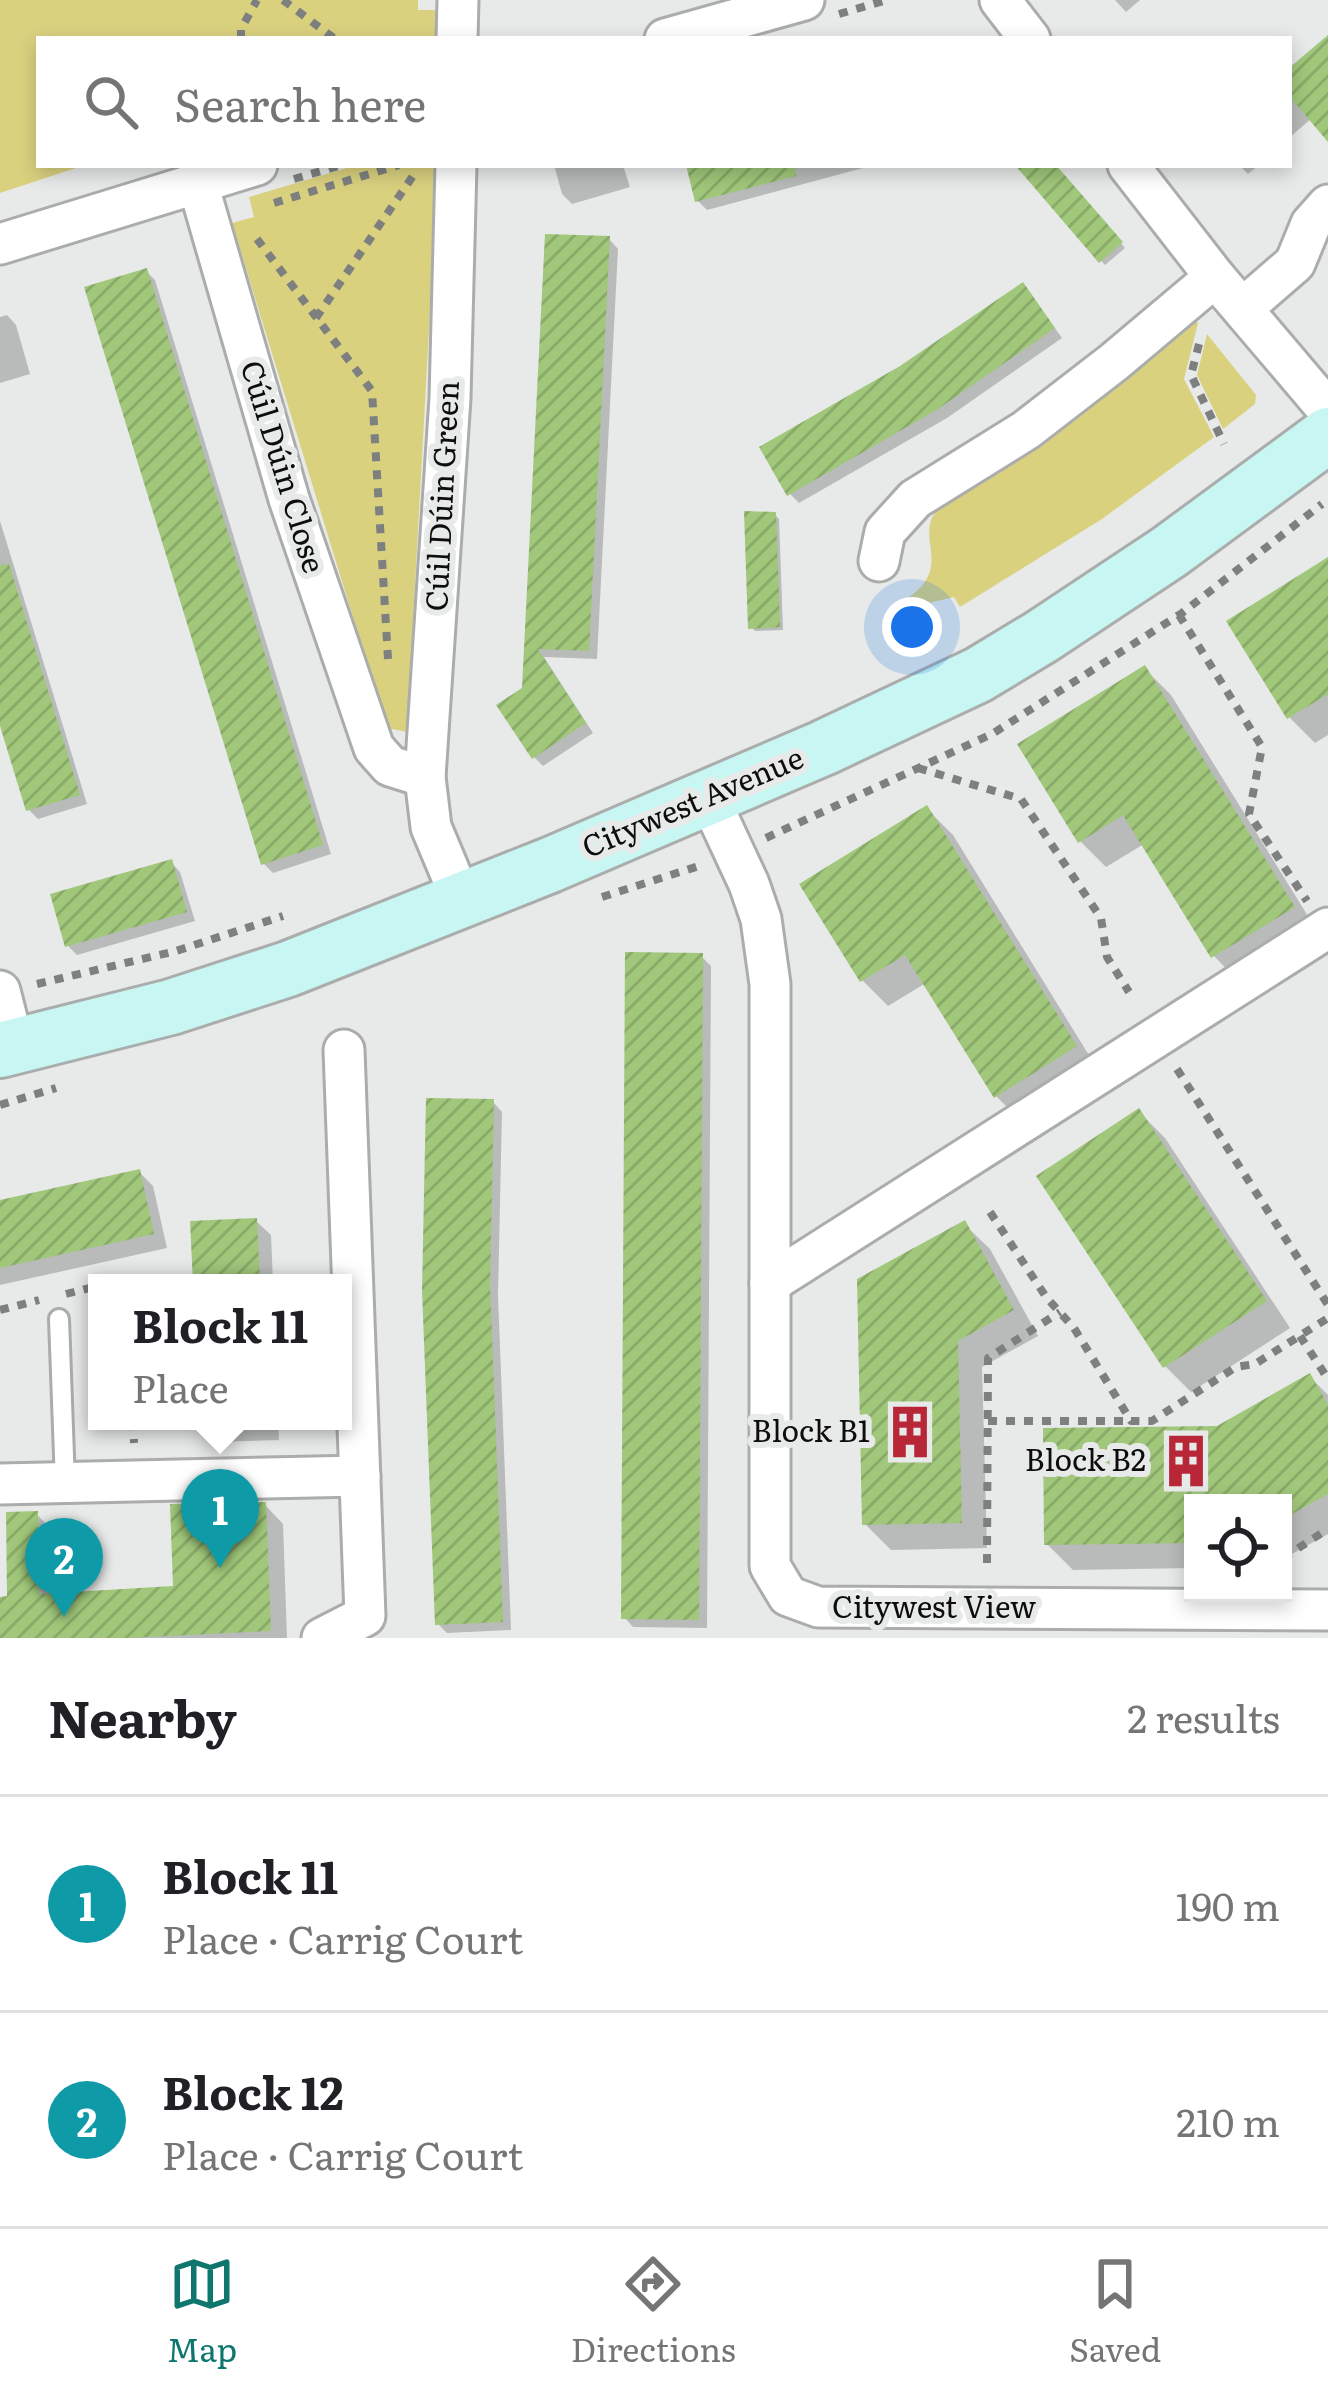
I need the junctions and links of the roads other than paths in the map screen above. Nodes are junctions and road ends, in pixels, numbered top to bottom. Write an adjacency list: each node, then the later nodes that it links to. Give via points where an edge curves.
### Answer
1 (458, 0): 4 (street)
2 (804, 0): 5 (street)
3 (1000, 0): 6 (street)
4 (458, 36)
5 (676, 36)
6 (1028, 36)
7 (248, 168): 10 (street)
8 (456, 168): 18 (street, Cúil Dúin Green)
9 (1130, 168): 13 (street)
10 (198, 184): 12 (street); 18 (street, Cúil Dúin Close, via 289,499 374,748 390,766)
11 (1328, 205): 14 (street, via 1295,263)
12 (0, 244)
13 (1215, 277): 14 (street); 17 (street, via 1026,430 915,499 885,532)
14 (1243, 308): 15 (street)
15 (1328, 410)
16 (1328, 434): 19 (street, Citywest Avenue, via 1169,552 978,675)
17 (878, 561)
18 (425, 777): 20 (street, Cúil Dúin Green, via 431,826)
19 (708, 796): 20 (street, Citywest Avenue); 25 (street, Citywest View, via 761,919 770,984)
20 (462, 901): 23 (street, Citywest Avenue, via 172,1007)
21 (1327, 928): 25 (street)
22 (0, 991): 23 (street)
23 (7, 1048)
24 (344, 1050): 27 (street)
25 (770, 1283): 30 (street, Citywest View, via 770,1566 788,1596 818,1607)
26 (58, 1319): 28 (lane)
27 (360, 1476): 28 (street); 31 (street, via 364,1616)
28 (65, 1483): 29 (street)
29 (0, 1484)
30 (1328, 1610)
31 (322, 1638)

